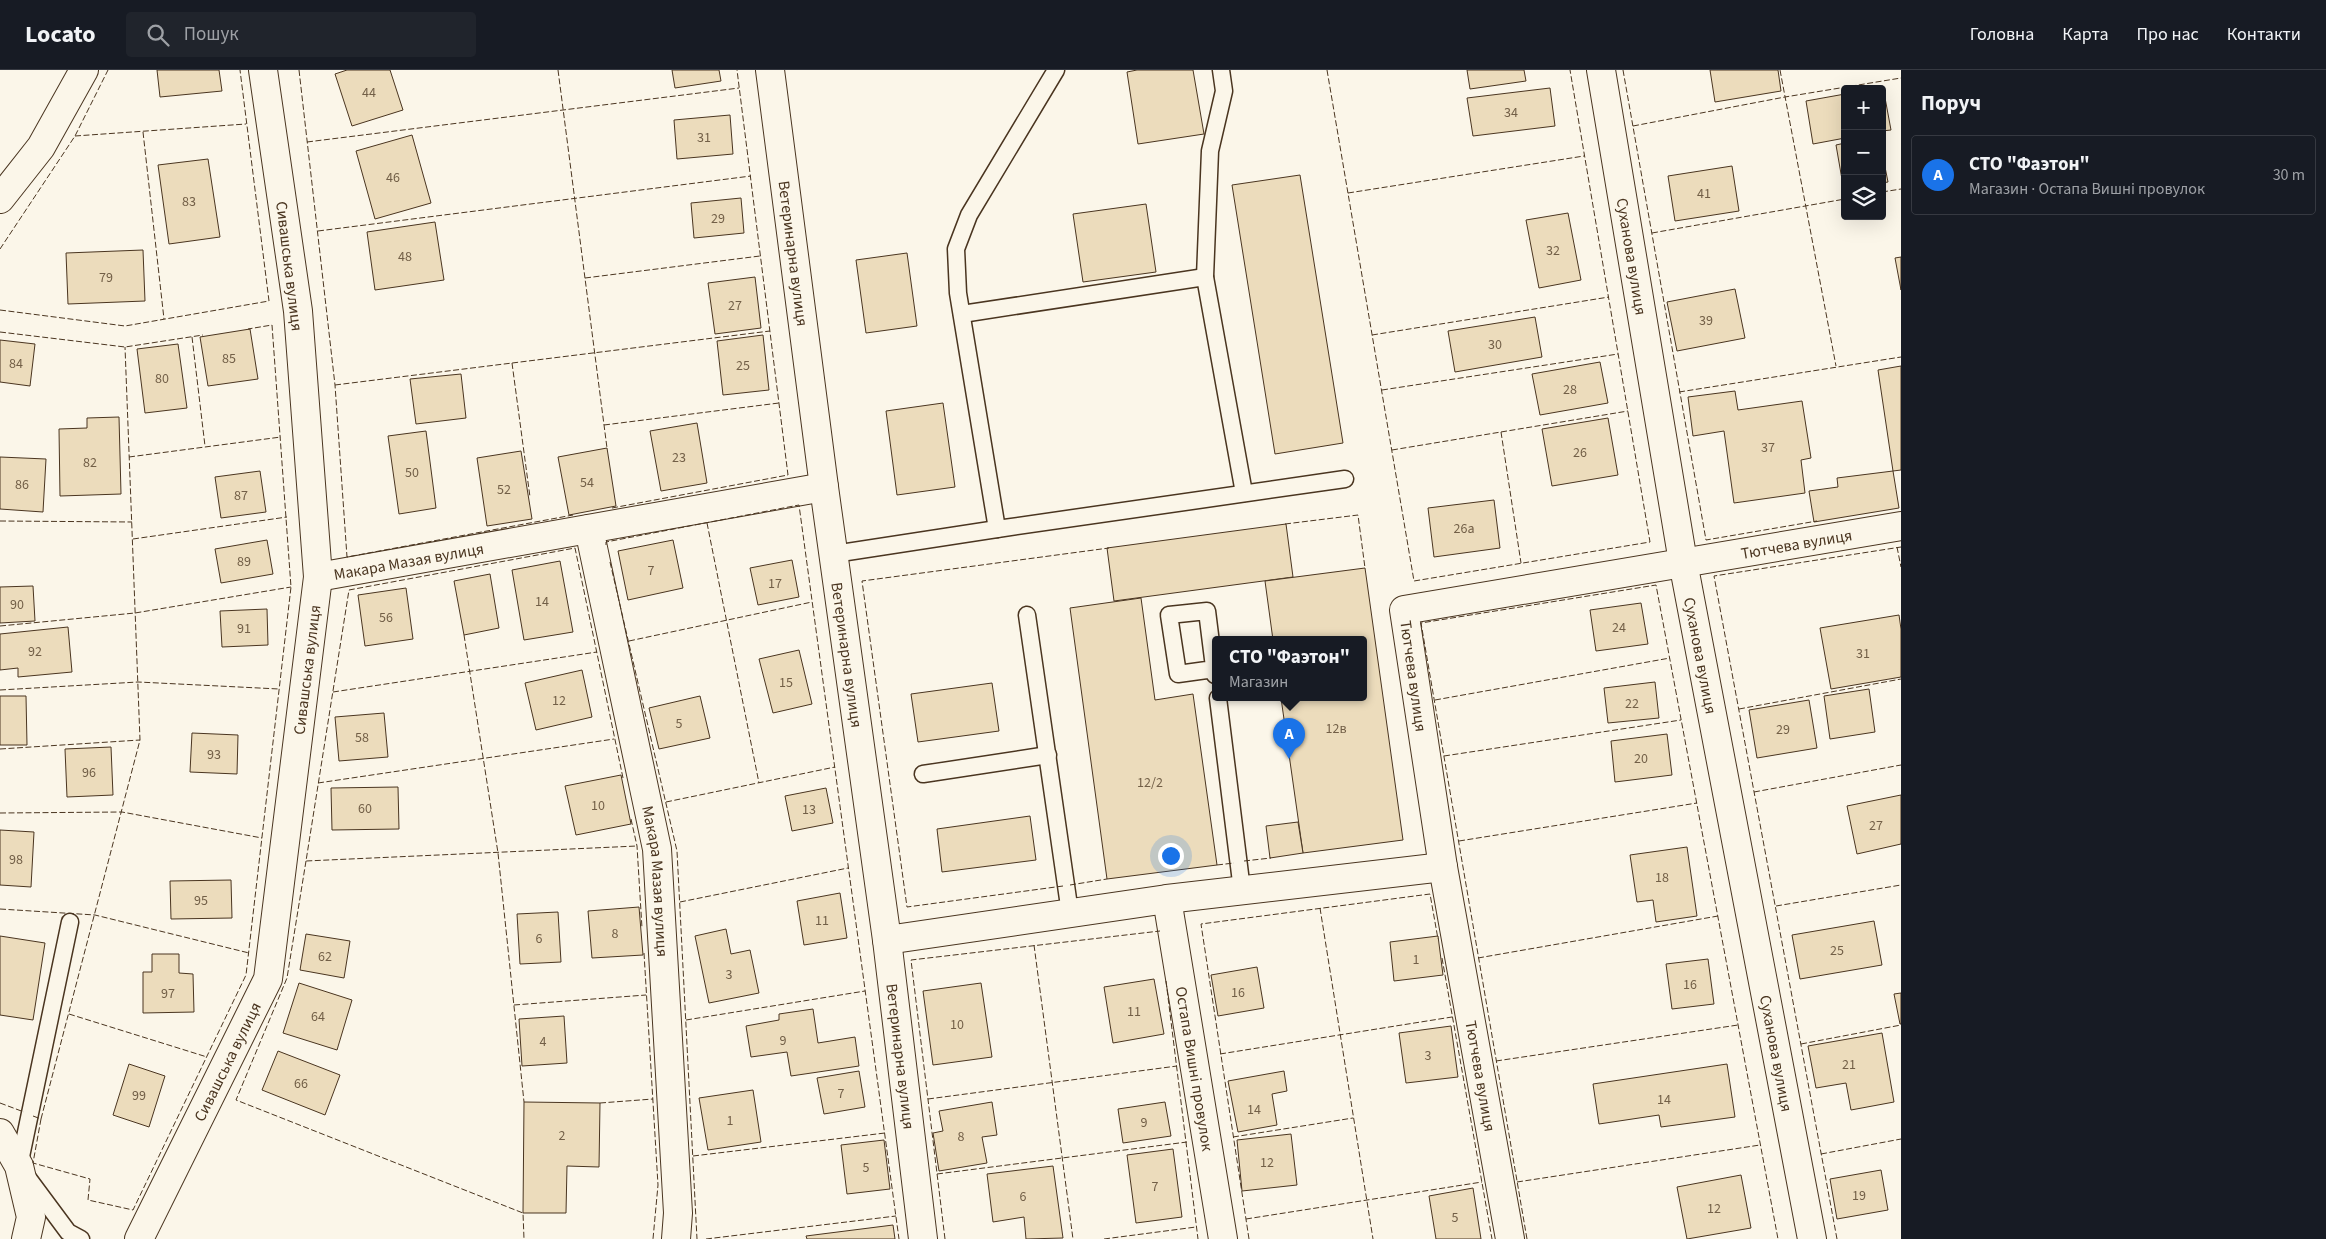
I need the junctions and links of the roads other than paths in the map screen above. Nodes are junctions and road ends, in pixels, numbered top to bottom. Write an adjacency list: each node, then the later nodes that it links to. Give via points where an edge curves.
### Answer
1 (84, 70): 7 (street, via 41,147)
2 (263, 70): 18 (street, Сивашська вулиця, via 298,311)
3 (770, 70): 11 (street, Ветеринарна вулиця)
4 (1056, 70): 9 (lane, via 969,215 956,249)
5 (1221, 70): 8 (lane, via 1224,90 1210,151)
6 (1601, 70): 17 (street, Суханова вулиця)
7 (0, 199)
8 (1205, 277): 9 (lane); 12 (lane)
9 (962, 314): 15 (lane)
10 (1345, 479): 12 (lane)
11 (824, 487): 14 (street, Макара Мазая вулиця); 16 (street, Ветеринарна вулиця)
12 (1244, 493): 15 (lane)
13 (1901, 526): 17 (street, Тютчева вулиця)
14 (589, 529): 18 (street, Макара Мазая вулиця); 34 (street, Макара Мазая вулиця, via 657,849 678,1213)
15 (997, 529): 16 (lane)
16 (834, 554): 28 (street, Ветеринарна вулиця)
17 (1683, 562): 23 (street, Тютчева вулиця, via 1404,610); 38 (street, Суханова вулиця)
18 (318, 577): 33 (street, Сивашська вулиця, via 268,978)
19 (1028, 615): 21 (lane)
20 (1218, 701): 24 (lane)
21 (1048, 755): 22 (lane); 26 (lane)
22 (923, 774)
23 (1443, 867): 24 (street); 37 (street, Тютчева вулиця)
24 (1242, 890): 25 (street)
25 (1167, 899): 26 (street); 36 (street, Остапа Вишні провулок)
26 (1070, 913): 28 (street)
27 (70, 922): 30 (lane)
28 (887, 940): 35 (street, Ветеринарна вулиця)
29 (0, 1133): 30 (street)
30 (19, 1166): 31 (street, via 31,1218); 32 (lane, via 68,1232)
31 (26, 1239)
32 (81, 1239)
33 (139, 1239)
34 (676, 1239)
35 (923, 1239)
36 (1223, 1239)
37 (1510, 1239)
38 (1812, 1239)

